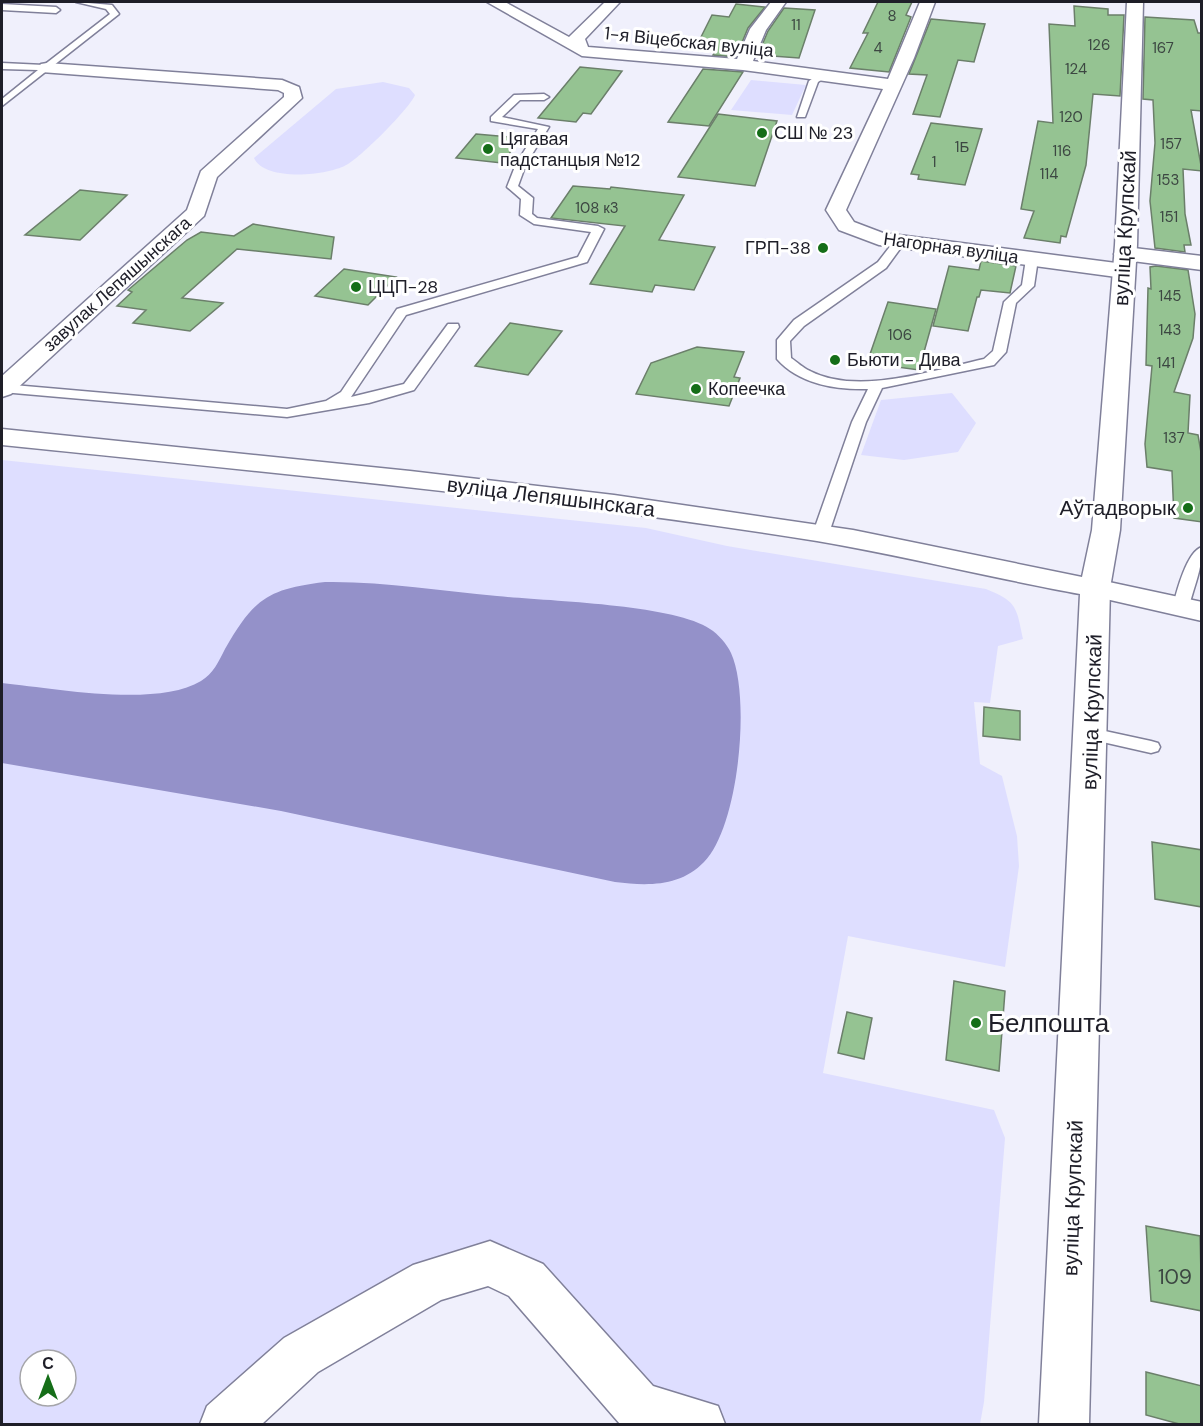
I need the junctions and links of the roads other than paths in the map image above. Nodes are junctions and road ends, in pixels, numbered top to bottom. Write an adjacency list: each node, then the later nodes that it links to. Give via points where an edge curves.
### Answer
1 (80, 2): 12 (lane, via 109,7 115,14)
2 (495, 2): 9 (street, 1-я Віцебская вуліца)
3 (613, 2): 9 (street, via 576,38)
4 (779, 2): 10 (street, via 758,29)
5 (928, 2): 14 (street, Нагорная вуліца)
6 (1135, 2): 20 (street, вуліца Крупскай)
7 (2, 7): 8 (lane)
8 (56, 10)
9 (582, 51): 10 (street, 1-я Віцебская вуліца)
10 (743, 65): 13 (street, 1-я Віцебская вуліца)
11 (2, 66): 12 (lane)
12 (47, 68): 16 (lane); 24 (street, завулак Лепяшынскага, via 282,85 293,91 293,98 208,175 197,212)
13 (822, 76): 14 (street, 1-я Віцебская вуліца); 17 (lane, via 814,81)
14 (891, 85): 18 (street, Нагорная вуліца, via 836,210 846,226)
15 (544, 97): 25 (lane, via 517,97 495,119 544,127 514,174 512,187 527,198 526,214 534,221 598,229 583,259 401,312 346,395)
16 (2, 104)
17 (801, 115)
18 (899, 242): 19 (street, Нагорная вуліца); 23 (lane, via 882,265 799,323 783,340 784,358 795,370 818,381)
19 (1032, 259): 20 (street, Нагорная вуліца); 23 (lane, via 1029,286 1010,302 999,352 989,362)
20 (1124, 262): 21 (street, Нагорная вуліца); 29 (street, вуліца Крупскай, via 1106,530)
21 (1202, 263)
22 (453, 327): 25 (lane, via 408,387 369,399)
23 (876, 385): 27 (lane, via 859,422)
24 (2, 388): 25 (lane, via 287,413)
25 (330, 404)
26 (2, 437): 27 (street, вуліца Лепяшынскага, via 418,480)
27 (821, 533): 29 (street, вуліца Лепяшынскага)
28 (1202, 552): 30 (lane, via 1186,584)
29 (1095, 588): 30 (street, вуліца Лепяшынскага); 31 (street, вуліца Крупскай)
30 (1191, 609)
31 (1091, 734): 32 (lane); 35 (street, вуліца Крупскай)
32 (1151, 747)
33 (225, 1425): 34 (street, via 301,1354 430,1281 490,1263 526,1280 638,1407)
34 (700, 1425)
35 (1064, 1425)

